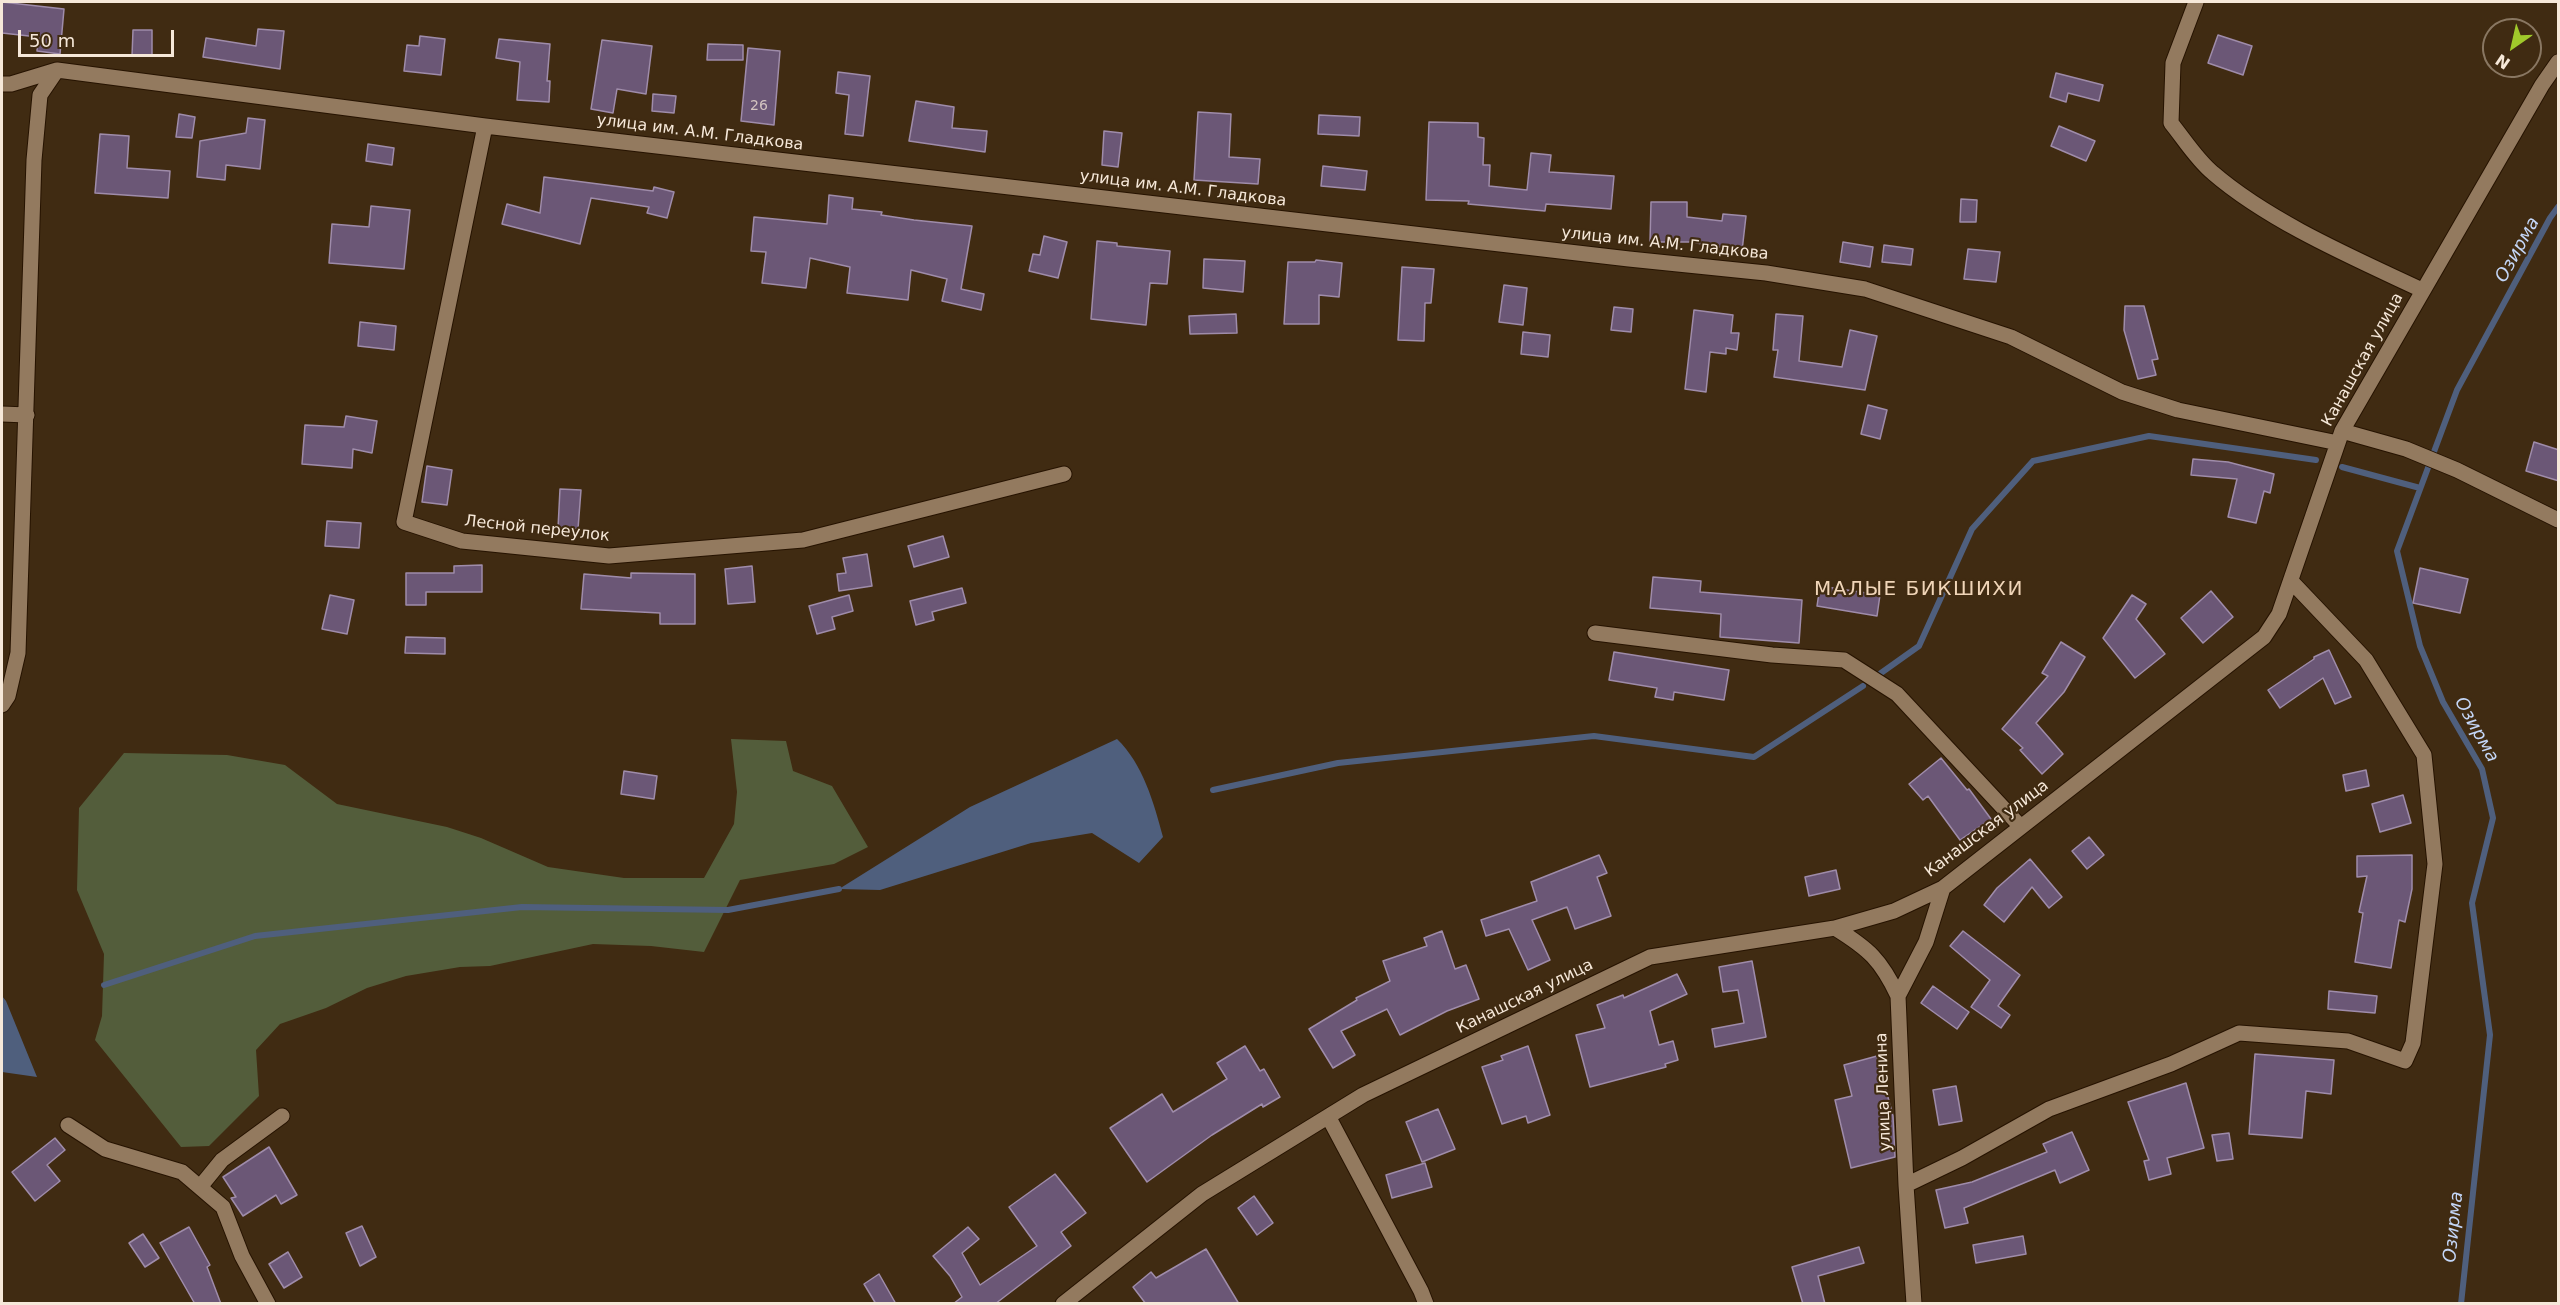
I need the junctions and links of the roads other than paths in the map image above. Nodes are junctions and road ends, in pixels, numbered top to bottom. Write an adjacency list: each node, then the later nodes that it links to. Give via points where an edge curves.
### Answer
1 (2196, 2): 6 (street, via 2173,63 2171,123 2211,172 2265,210)
2 (2559, 62): 6 (street, Канашская улица)
3 (57, 70): 4 (street, улица им. А.М. Гладкова); 5 (street, улица им. А.М. Гладкова); 8 (street, via 40,95 34,160)
4 (2, 84)
5 (485, 126): 9 (street, улица им. А.М. Гладкова, via 1766,273 1865,289 2011,337 2122,392 2166,406); 10 (street, Лесной переулок, via 404,522 462,541 616,555 803,540)
6 (2422, 290): 9 (street, Канашская улица)
7 (2, 414): 8 (street)
8 (27, 416): 14 (street, via 18,653 8,696)
9 (2340, 437): 11 (street, улица им. А.М. Гладкова, via 2406,450); 12 (street, Канашская улица)
10 (1064, 474)
11 (2559, 519)
12 (2291, 581): 15 (street, Канашская улица, via 2279,615 2264,637); 22 (street, via 2366,660 2424,755 2435,864 2414,1042 2405,1061 2348,1041 2239,1033 2171,1064 2049,1109)
13 (1595, 633): 15 (street, via 1844,660 1897,694)
14 (2, 705)
15 (2021, 827): 16 (street, Канашская улица)
16 (1943, 888): 17 (street, Канашская улица, via 1894,911); 18 (street, улица Ленина, via 1926,942)
17 (1835, 928): 18 (street, via 1863,945 1886,969); 20 (street, Канашская улица, via 1650,957 1363,1095)
18 (1898, 996): 22 (street, улица Ленина)
19 (282, 1116): 23 (street, via 222,1160)
20 (1329, 1118): 25 (street, Канашская улица, via 1202,1194); 26 (street)
21 (68, 1125): 23 (street, via 105,1149 182,1172)
22 (1906, 1185): 27 (street, улица Ленина)
23 (200, 1187): 24 (street, via 223,1207 242,1256)
24 (268, 1304)
25 (1063, 1304)
26 (1426, 1304)
27 (1914, 1304)

